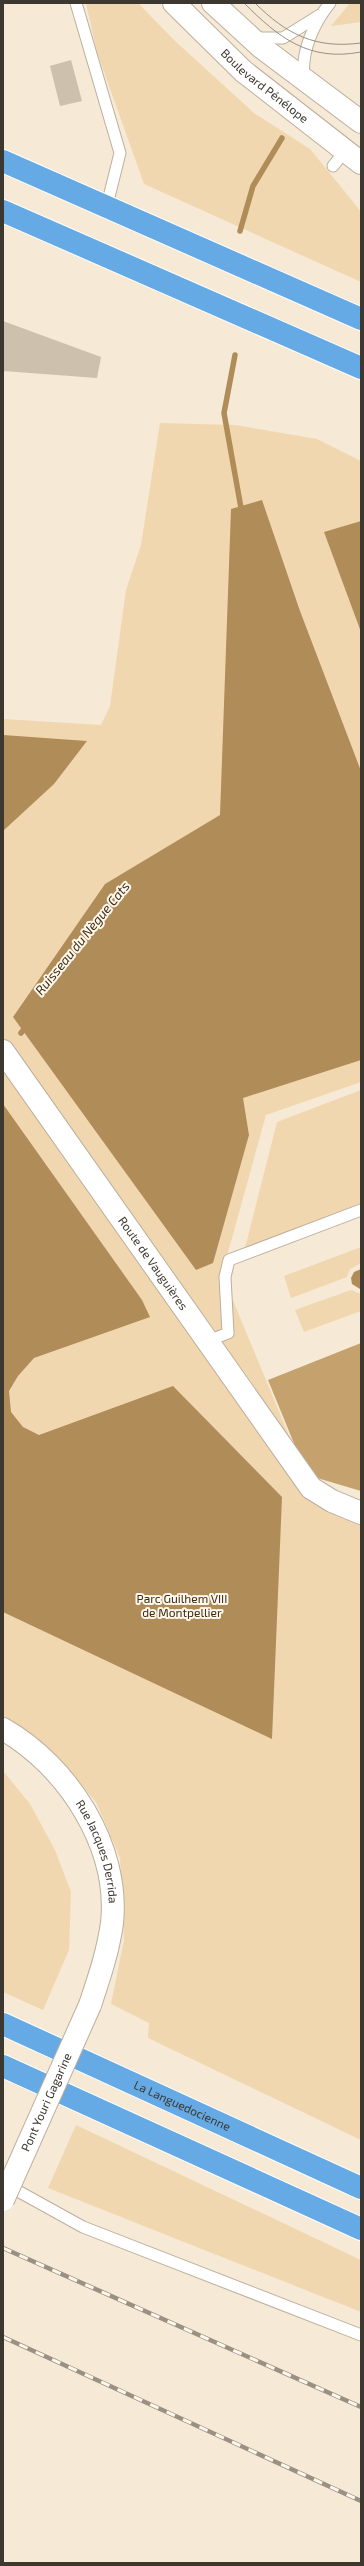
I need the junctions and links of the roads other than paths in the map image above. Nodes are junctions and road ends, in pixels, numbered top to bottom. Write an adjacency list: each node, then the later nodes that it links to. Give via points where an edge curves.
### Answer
1 (76, 3): 11 (lane, via 120,153)
2 (174, 3): 9 (street, Boulevard Pénélope, via 243,71)
3 (213, 3): 6 (street)
4 (330, 3): 5 (lane)
5 (320, 15): 6 (lane, via 283,38); 7 (lane, via 302,61)
6 (251, 38): 7 (street)
7 (304, 78): 8 (street)
8 (360, 118)
9 (347, 160)
10 (3, 161): 11 (highway)
11 (107, 205): 13 (highway)
12 (3, 211): 14 (highway)
13 (361, 319)
14 (361, 368)
15 (3, 1051): 17 (street, Route de Vauguières)
16 (361, 1210): 17 (lane, via 229,1260 225,1277 228,1333)
17 (208, 1341): 18 (street, Route de Vauguières, via 311,1488 332,1501)
18 (361, 1513)
19 (3, 1729): 20 (street, Rue Jacques Derrida, via 38,1754 61,1776 83,1808 106,1862 112,1922 106,1958)
20 (90, 2005): 25 (street, Pont Youri Gagarine, bridge)
21 (3, 2024): 24 (highway, La Languedocienne)
22 (3, 2066): 26 (highway)
23 (3, 2182): 27 (lane, via 83,2227)
24 (361, 2188)
25 (3, 2200)
26 (361, 2229)
27 (361, 2335)

